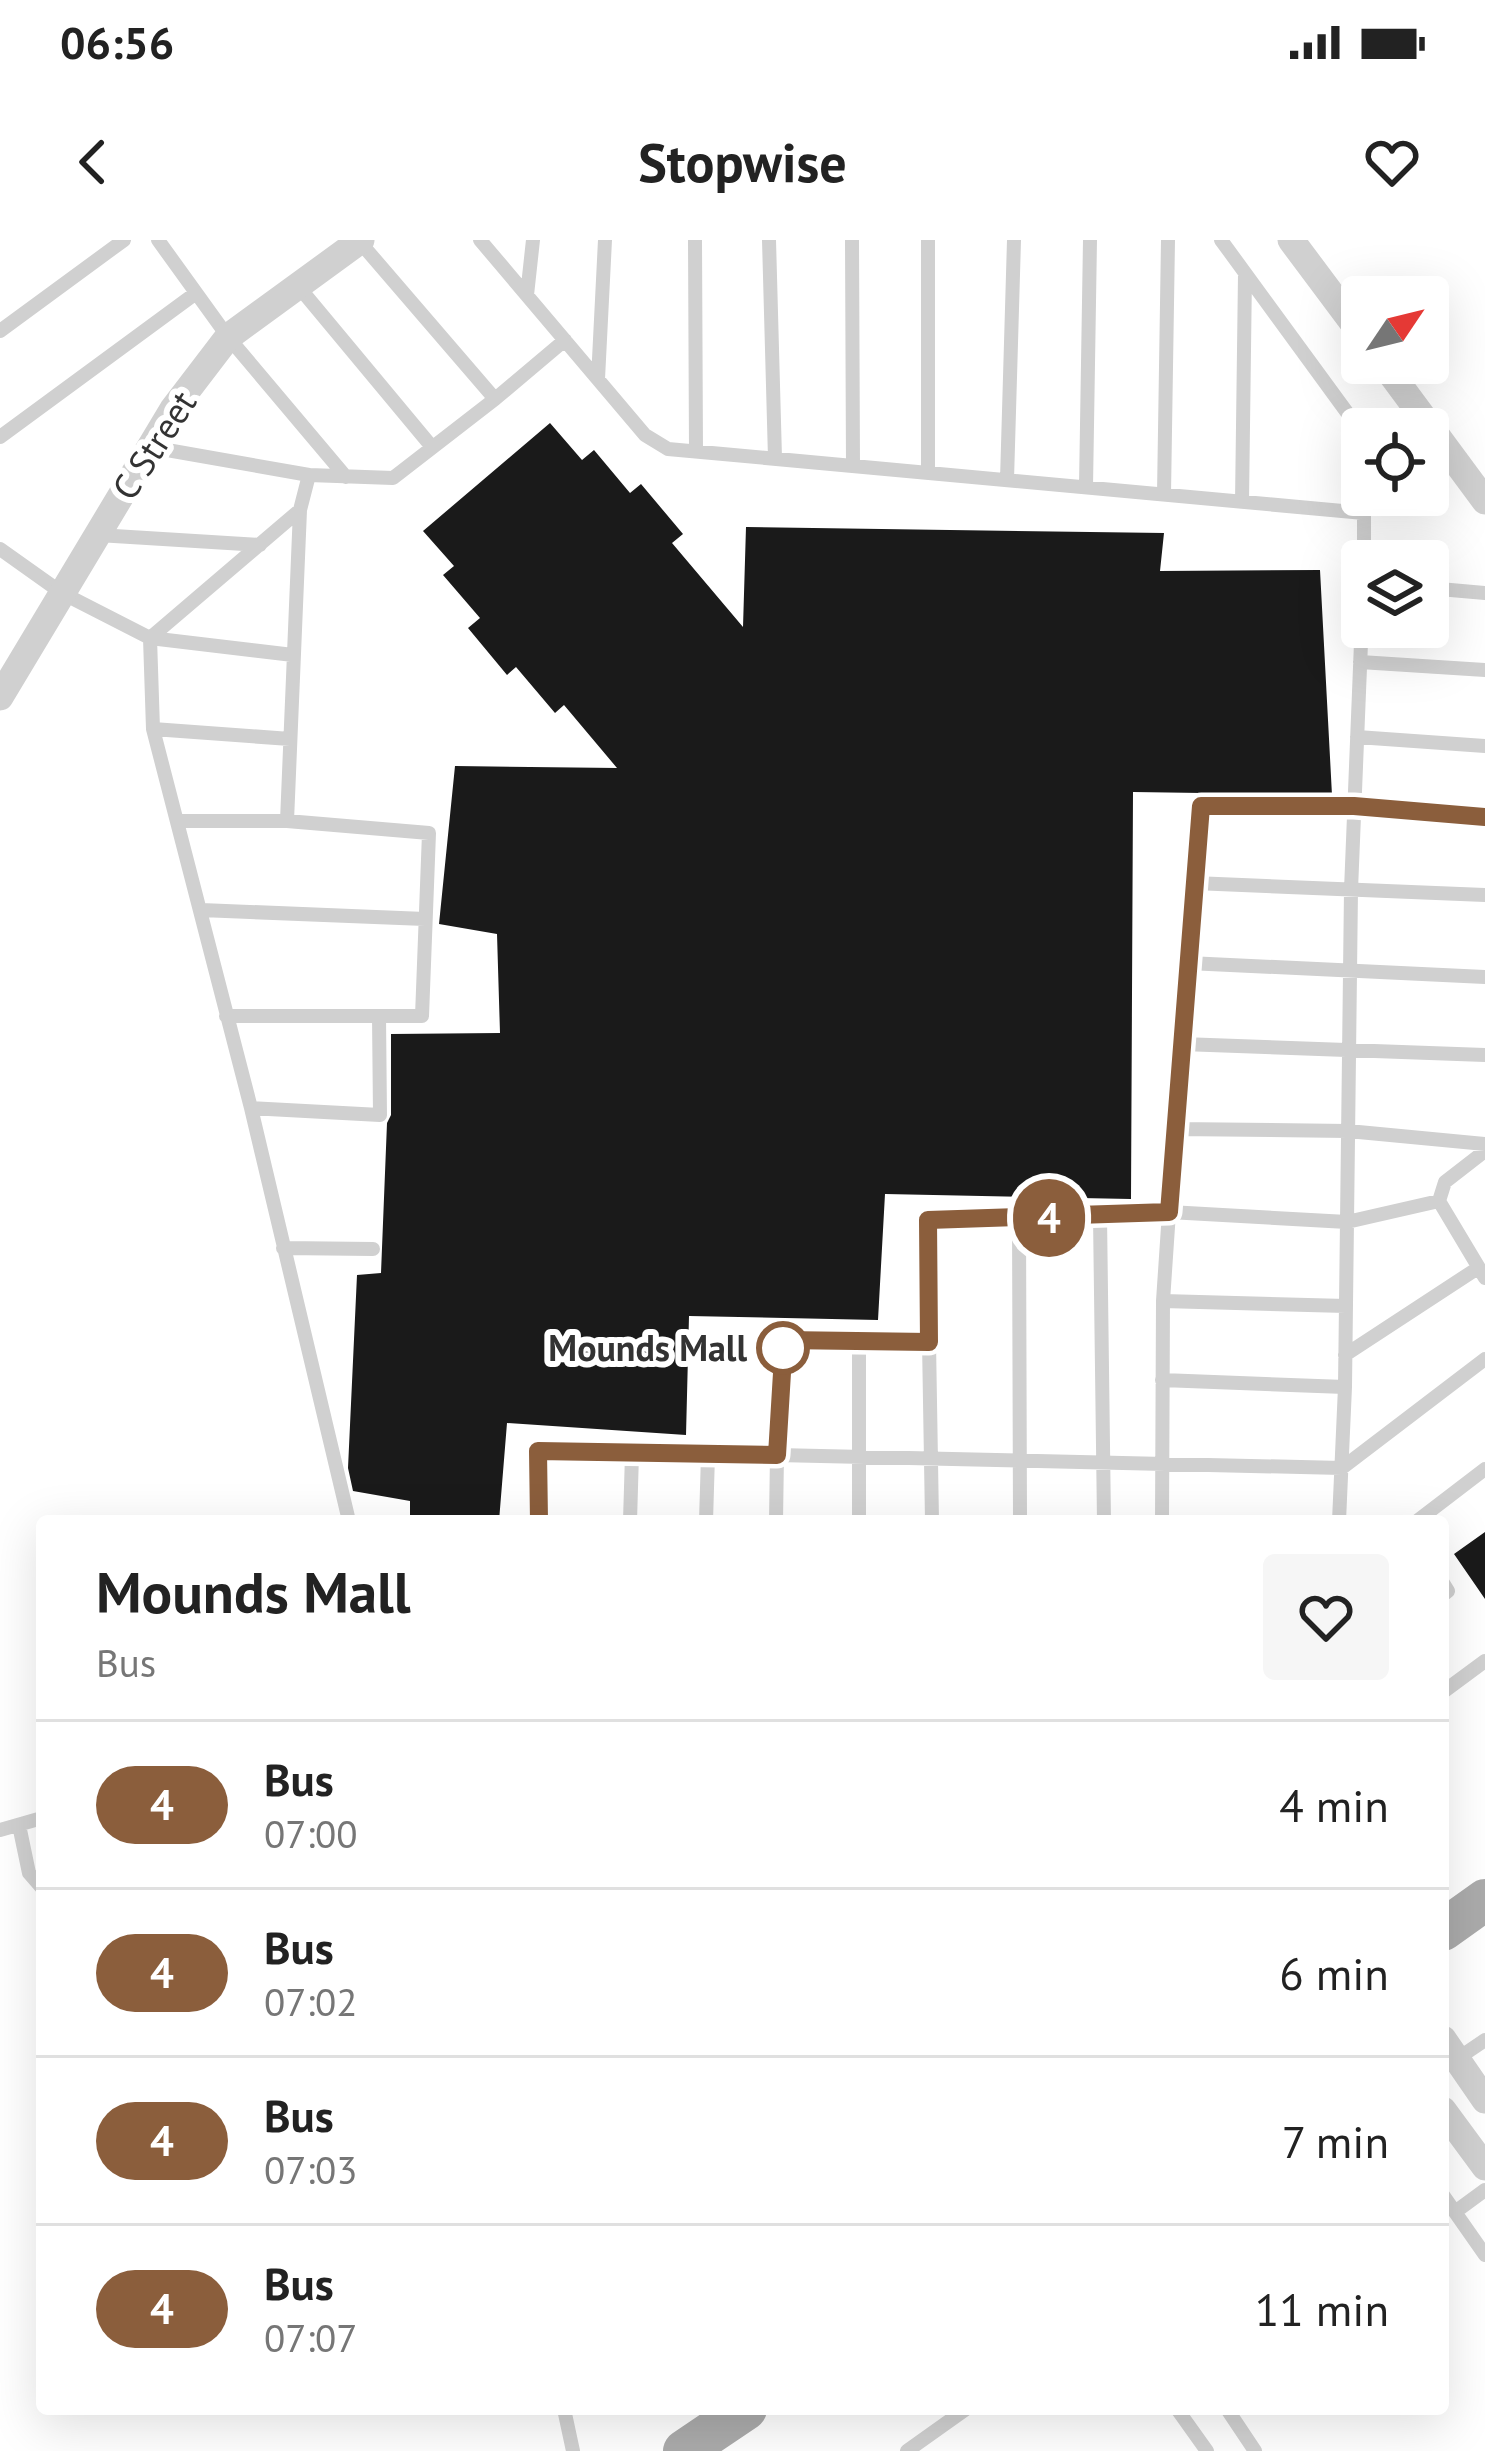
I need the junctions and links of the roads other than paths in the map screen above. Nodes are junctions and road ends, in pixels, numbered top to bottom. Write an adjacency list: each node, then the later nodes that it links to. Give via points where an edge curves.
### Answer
1 (124, 240): 21 (lane)
2 (158, 240): 18 (lane)
3 (481, 240): 19 (lane)
4 (533, 240): 19 (lane)
5 (605, 240): 24 (lane)
6 (695, 240): 31 (lane)
7 (769, 240): 32 (lane)
8 (852, 240): 33 (lane)
9 (928, 240): 34 (lane)
10 (1014, 240): 37 (lane)
11 (1090, 240): 38 (lane)
12 (1168, 240): 39 (lane)
13 (1221, 240): 16 (lane)
14 (1291, 240): 20 (street)
15 (360, 241): 17 (street, C Street); 26 (lane)
16 (1245, 274): 27 (lane); 41 (lane)
17 (298, 286): 22 (street, C Street); 30 (lane)
18 (196, 293): 22 (lane); 28 (lane)
19 (527, 295): 23 (lane)
20 (1341, 307)
21 (0, 331)
22 (228, 337): 29 (street, C Street); 36 (lane)
23 (565, 340): 24 (lane); 26 (lane)
24 (598, 379): 31 (lane, via 645,435 668,449)
25 (1398, 384): 40 (street)
26 (495, 399): 30 (lane)
27 (1344, 408)
28 (0, 437)
29 (150, 447): 35 (lane); 44 (street, C Street)
30 (432, 447): 36 (lane, via 393,478)
31 (695, 451): 32 (lane)
32 (775, 458): 33 (lane)
33 (853, 466): 34 (lane)
34 (928, 472): 37 (lane)
35 (309, 475): 36 (lane); 42 (lane)
36 (346, 477)
37 (1007, 480): 38 (lane)
38 (1086, 488): 39 (lane)
39 (1164, 494): 41 (lane)
40 (1485, 501)
41 (1242, 502): 43 (lane)
42 (300, 510): 45 (lane); 52 (lane)
43 (1341, 511)
44 (98, 535): 45 (lane); 48 (street, C Street)
45 (260, 545): 50 (lane)
46 (0, 549): 48 (lane)
47 (1449, 590): 49 (lane)
48 (62, 593): 50 (lane); 55 (street, C Street)
49 (1485, 593)
50 (150, 638): 52 (lane); 56 (lane)
51 (1361, 648): 53 (lane)
52 (293, 655): 58 (lane)
53 (1360, 662): 54 (lane); 57 (lane)
54 (1485, 670)
55 (0, 697)
56 (154, 729): 58 (lane); 63 (lane)
57 (1357, 737): 59 (lane); 60 (lane)
58 (290, 739): 62 (lane)
59 (1485, 746)
60 (1354, 806): 61 (lane); 64 (lane, via 1201,806); 65 (lane)
61 (1485, 817)
62 (287, 820): 63 (lane); 68 (lane, via 429,833)
63 (179, 821): 67 (lane)
64 (1194, 883): 65 (lane); 69 (lane)
65 (1351, 890): 66 (lane); 70 (lane)
66 (1485, 895)
67 (201, 910): 68 (lane); 72 (lane)
68 (425, 919): 73 (lane, via 422,1016)
69 (1188, 963): 70 (lane); 74 (lane)
70 (1350, 974): 71 (lane); 75 (lane)
71 (1485, 977)
72 (226, 1016): 73 (lane); 77 (lane)
73 (379, 1016): 77 (lane, via 380,1115)
74 (1182, 1044): 75 (lane); 78 (lane)
75 (1349, 1050): 76 (lane); 79 (lane)
76 (1485, 1055)
77 (250, 1108): 86 (lane)
78 (1175, 1129): 79 (lane); 82 (lane)
79 (1348, 1131): 80 (lane); 85 (lane)
80 (1485, 1148): 81 (lane, via 1445,1182)
81 (1439, 1201): 85 (lane); 88 (lane)
82 (1169, 1212): 83 (lane); 85 (lane); 89 (lane)
83 (1100, 1216): 84 (lane); 103 (lane)
84 (1019, 1218): 92 (lane, via 928,1220); 102 (lane)
85 (1347, 1222): 90 (lane)
86 (283, 1248): 87 (lane); 107 (lane)
87 (374, 1249)
88 (1481, 1273): 93 (lane)
89 (1163, 1301): 90 (lane); 95 (lane)
90 (1346, 1306): 93 (lane)
91 (859, 1341): 92 (lane); 99 (lane, via 784,1340); 100 (lane)
92 (929, 1342): 101 (lane)
93 (1345, 1355): 96 (lane)
94 (1485, 1359): 105 (lane)
95 (1162, 1380): 96 (lane); 104 (lane)
96 (1345, 1387): 105 (lane)
97 (632, 1454): 98 (lane); 108 (lane, via 538,1451); 109 (lane)
98 (708, 1455): 99 (lane); 110 (lane)
99 (777, 1455): 100 (lane); 111 (lane)
100 (858, 1457): 101 (lane); 112 (lane)
101 (930, 1458): 102 (lane); 113 (lane)
102 (1021, 1460): 103 (lane); 114 (lane)
103 (1105, 1462): 104 (lane); 115 (lane)
104 (1161, 1463): 105 (lane); 116 (lane)
105 (1342, 1468): 117 (lane)
106 (1485, 1469): 118 (lane)
107 (348, 1515)
108 (539, 1515)
109 (630, 1515)
110 (706, 1515)
111 (776, 1515)
112 (859, 1515)
113 (932, 1515)
114 (1020, 1515)
115 (1105, 1515)
116 (1162, 1515)
117 (1339, 1515)
118 (1425, 1515)
119 (1485, 1661): 120 (lane)
120 (1449, 1688)
121 (36, 1820): 122 (lane)
122 (19, 1825): 123 (lane); 124 (lane)
123 (0, 1830)
124 (36, 1881)
125 (1485, 1900): 126 (main road)
126 (1449, 1926)
127 (1485, 2040): 128 (lane)
128 (1450, 2049): 129 (street)
129 (1485, 2101)
130 (1449, 2118): 131 (street)
131 (1485, 2167)
132 (1485, 2189): 134 (lane)
133 (1449, 2204): 134 (lane)
134 (1455, 2212): 135 (lane)
135 (1485, 2255)
136 (565, 2415): 141 (lane)
137 (737, 2415): 142 (main road)
138 (958, 2415): 143 (lane)
139 (1181, 2415): 144 (lane)
140 (1231, 2415): 145 (lane)
141 (573, 2451)
142 (684, 2451)
143 (907, 2451)
144 (1208, 2451)
145 (1256, 2451)

